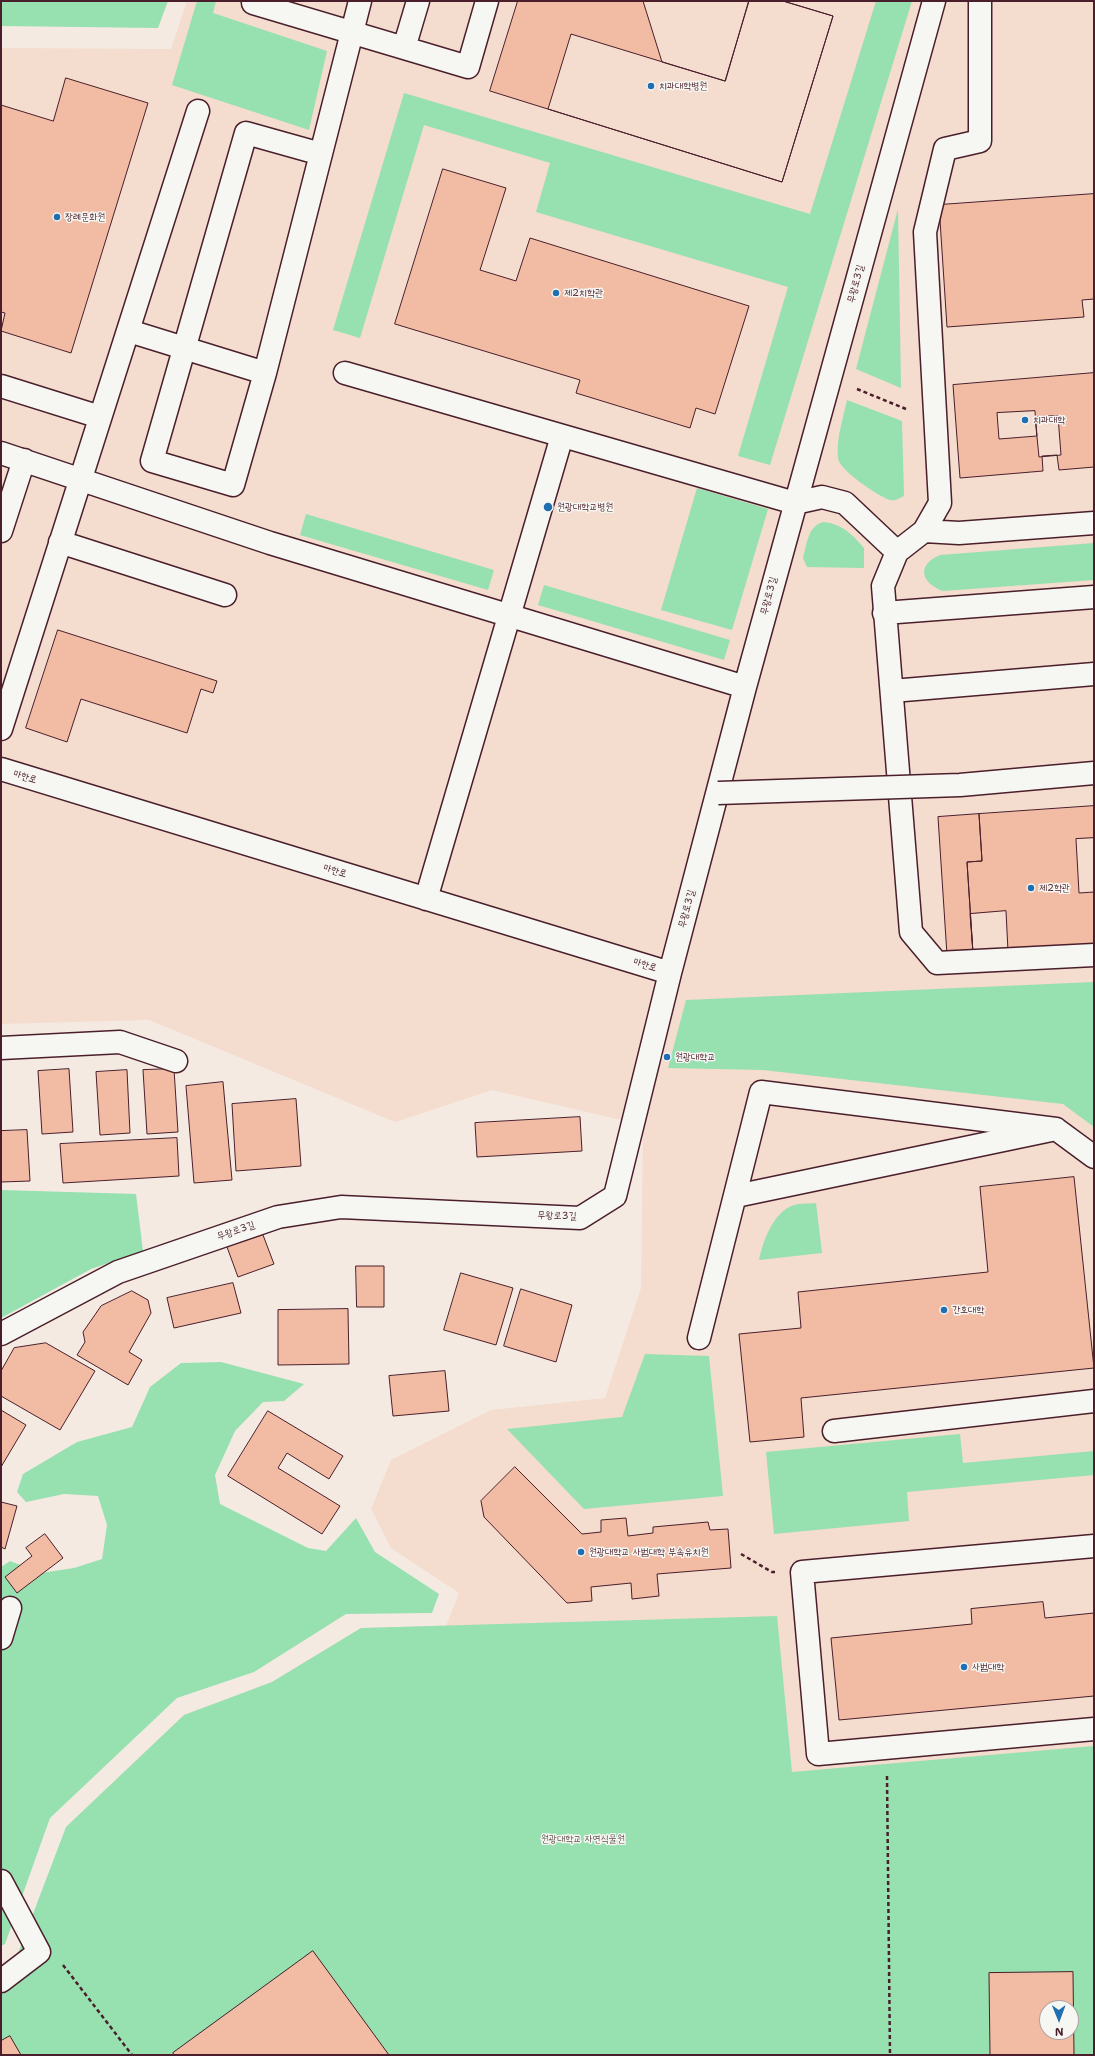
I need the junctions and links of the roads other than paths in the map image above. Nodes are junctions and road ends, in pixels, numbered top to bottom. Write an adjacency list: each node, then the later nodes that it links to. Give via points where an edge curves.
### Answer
1 (253, 1): 7 (street)
2 (360, 1): 7 (street)
3 (418, 1): 8 (street)
4 (487, 1): 8 (street, via 468,67)
5 (934, 1): 21 (street, 무왕로3길)
6 (980, 1): 24 (street, via 980,141 945,149 925,232 940,503)
7 (352, 32): 8 (street); 10 (street)
8 (404, 48)
9 (198, 111): 11 (street)
10 (320, 154): 12 (street, via 246,133); 13 (street)
11 (129, 331): 12 (street); 16 (street)
12 (184, 348): 13 (street); 13 (street, via 152,461 233,484)
13 (265, 373)
14 (345, 373): 17 (street)
15 (1, 386): 16 (street)
16 (100, 417): 20 (street)
17 (562, 436): 21 (street); 30 (street)
18 (1, 453): 19 (street)
19 (24, 460): 20 (street); 23 (street)
20 (81, 479): 25 (street); 30 (street, via 270,543)
21 (794, 503): 26 (street, via 822,497 845,503); 32 (street, 무왕로3길)
22 (1094, 523): 24 (street, via 959,533)
23 (1, 531)
24 (924, 531): 26 (street)
25 (60, 542): 27 (street); 34 (street)
26 (898, 552): 29 (street, via 883,586)
27 (225, 595)
28 (1094, 596): 29 (street)
29 (884, 613): 33 (street)
30 (508, 616): 32 (street); 38 (street)
31 (1094, 674): 33 (street)
32 (745, 687): 37 (street, 무왕로3길)
33 (892, 691): 39 (street, via 911,932 938,963)
34 (1, 730)
35 (1, 769): 38 (street, 마한로)
36 (1094, 773): 37 (street, bridge, via 960,785)
37 (718, 794): 40 (street, 무왕로3길)
38 (426, 899): 40 (street, 마한로)
39 (1094, 955)
40 (670, 973): 46 (street, 무왕로3길, via 615,1196 580,1218 341,1207 278,1217 118,1272)
41 (1, 1048): 42 (street, via 120,1042)
42 (176, 1061)
43 (1056, 1129): 44 (street); 45 (street); 45 (street, via 761,1092)
44 (1094, 1157)
45 (736, 1196): 47 (street)
46 (1, 1334)
47 (699, 1338)
48 (1094, 1402): 49 (street)
49 (834, 1431)
50 (1094, 1546): 53 (street, via 802,1572 818,1754)
51 (10, 1608): 52 (street)
52 (1, 1638)
53 (1094, 1729)
54 (1, 1881): 55 (street, via 39,1952)
55 (1, 1981)

